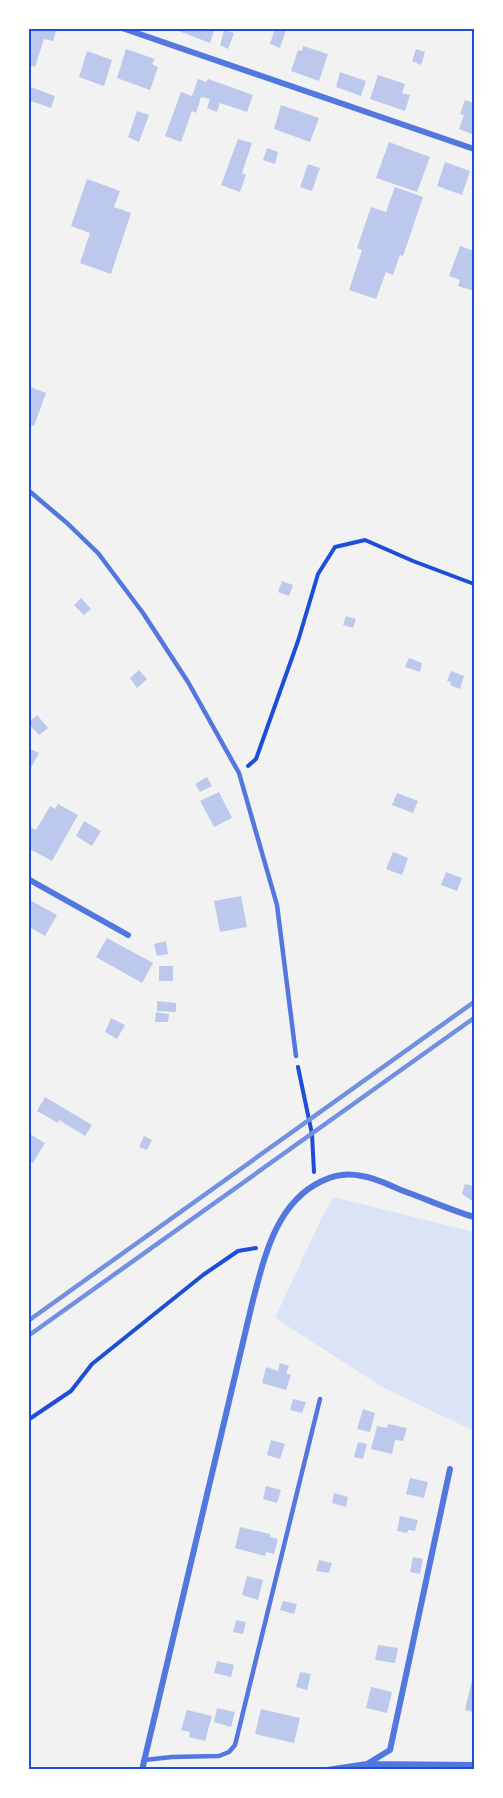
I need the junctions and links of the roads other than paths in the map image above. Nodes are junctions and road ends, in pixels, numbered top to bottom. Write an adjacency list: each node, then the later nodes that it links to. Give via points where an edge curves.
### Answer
1 (122, 28): 2 (street)
2 (474, 149)
3 (28, 490): 6 (lane, via 98,553 143,613 188,682 239,773 277,905)
4 (28, 879): 5 (street)
5 (128, 935)
6 (296, 1056)
7 (474, 1217): 10 (street, via 363,1176 340,1175 315,1184 288,1208 269,1246 252,1304)
8 (320, 1399): 10 (lane, via 235,1745 219,1756)
9 (450, 1469): 11 (street, via 390,1750)
10 (144, 1760): 13 (street)
11 (368, 1764): 12 (street); 14 (street)
12 (474, 1765)
13 (142, 1770)
14 (327, 1770)

